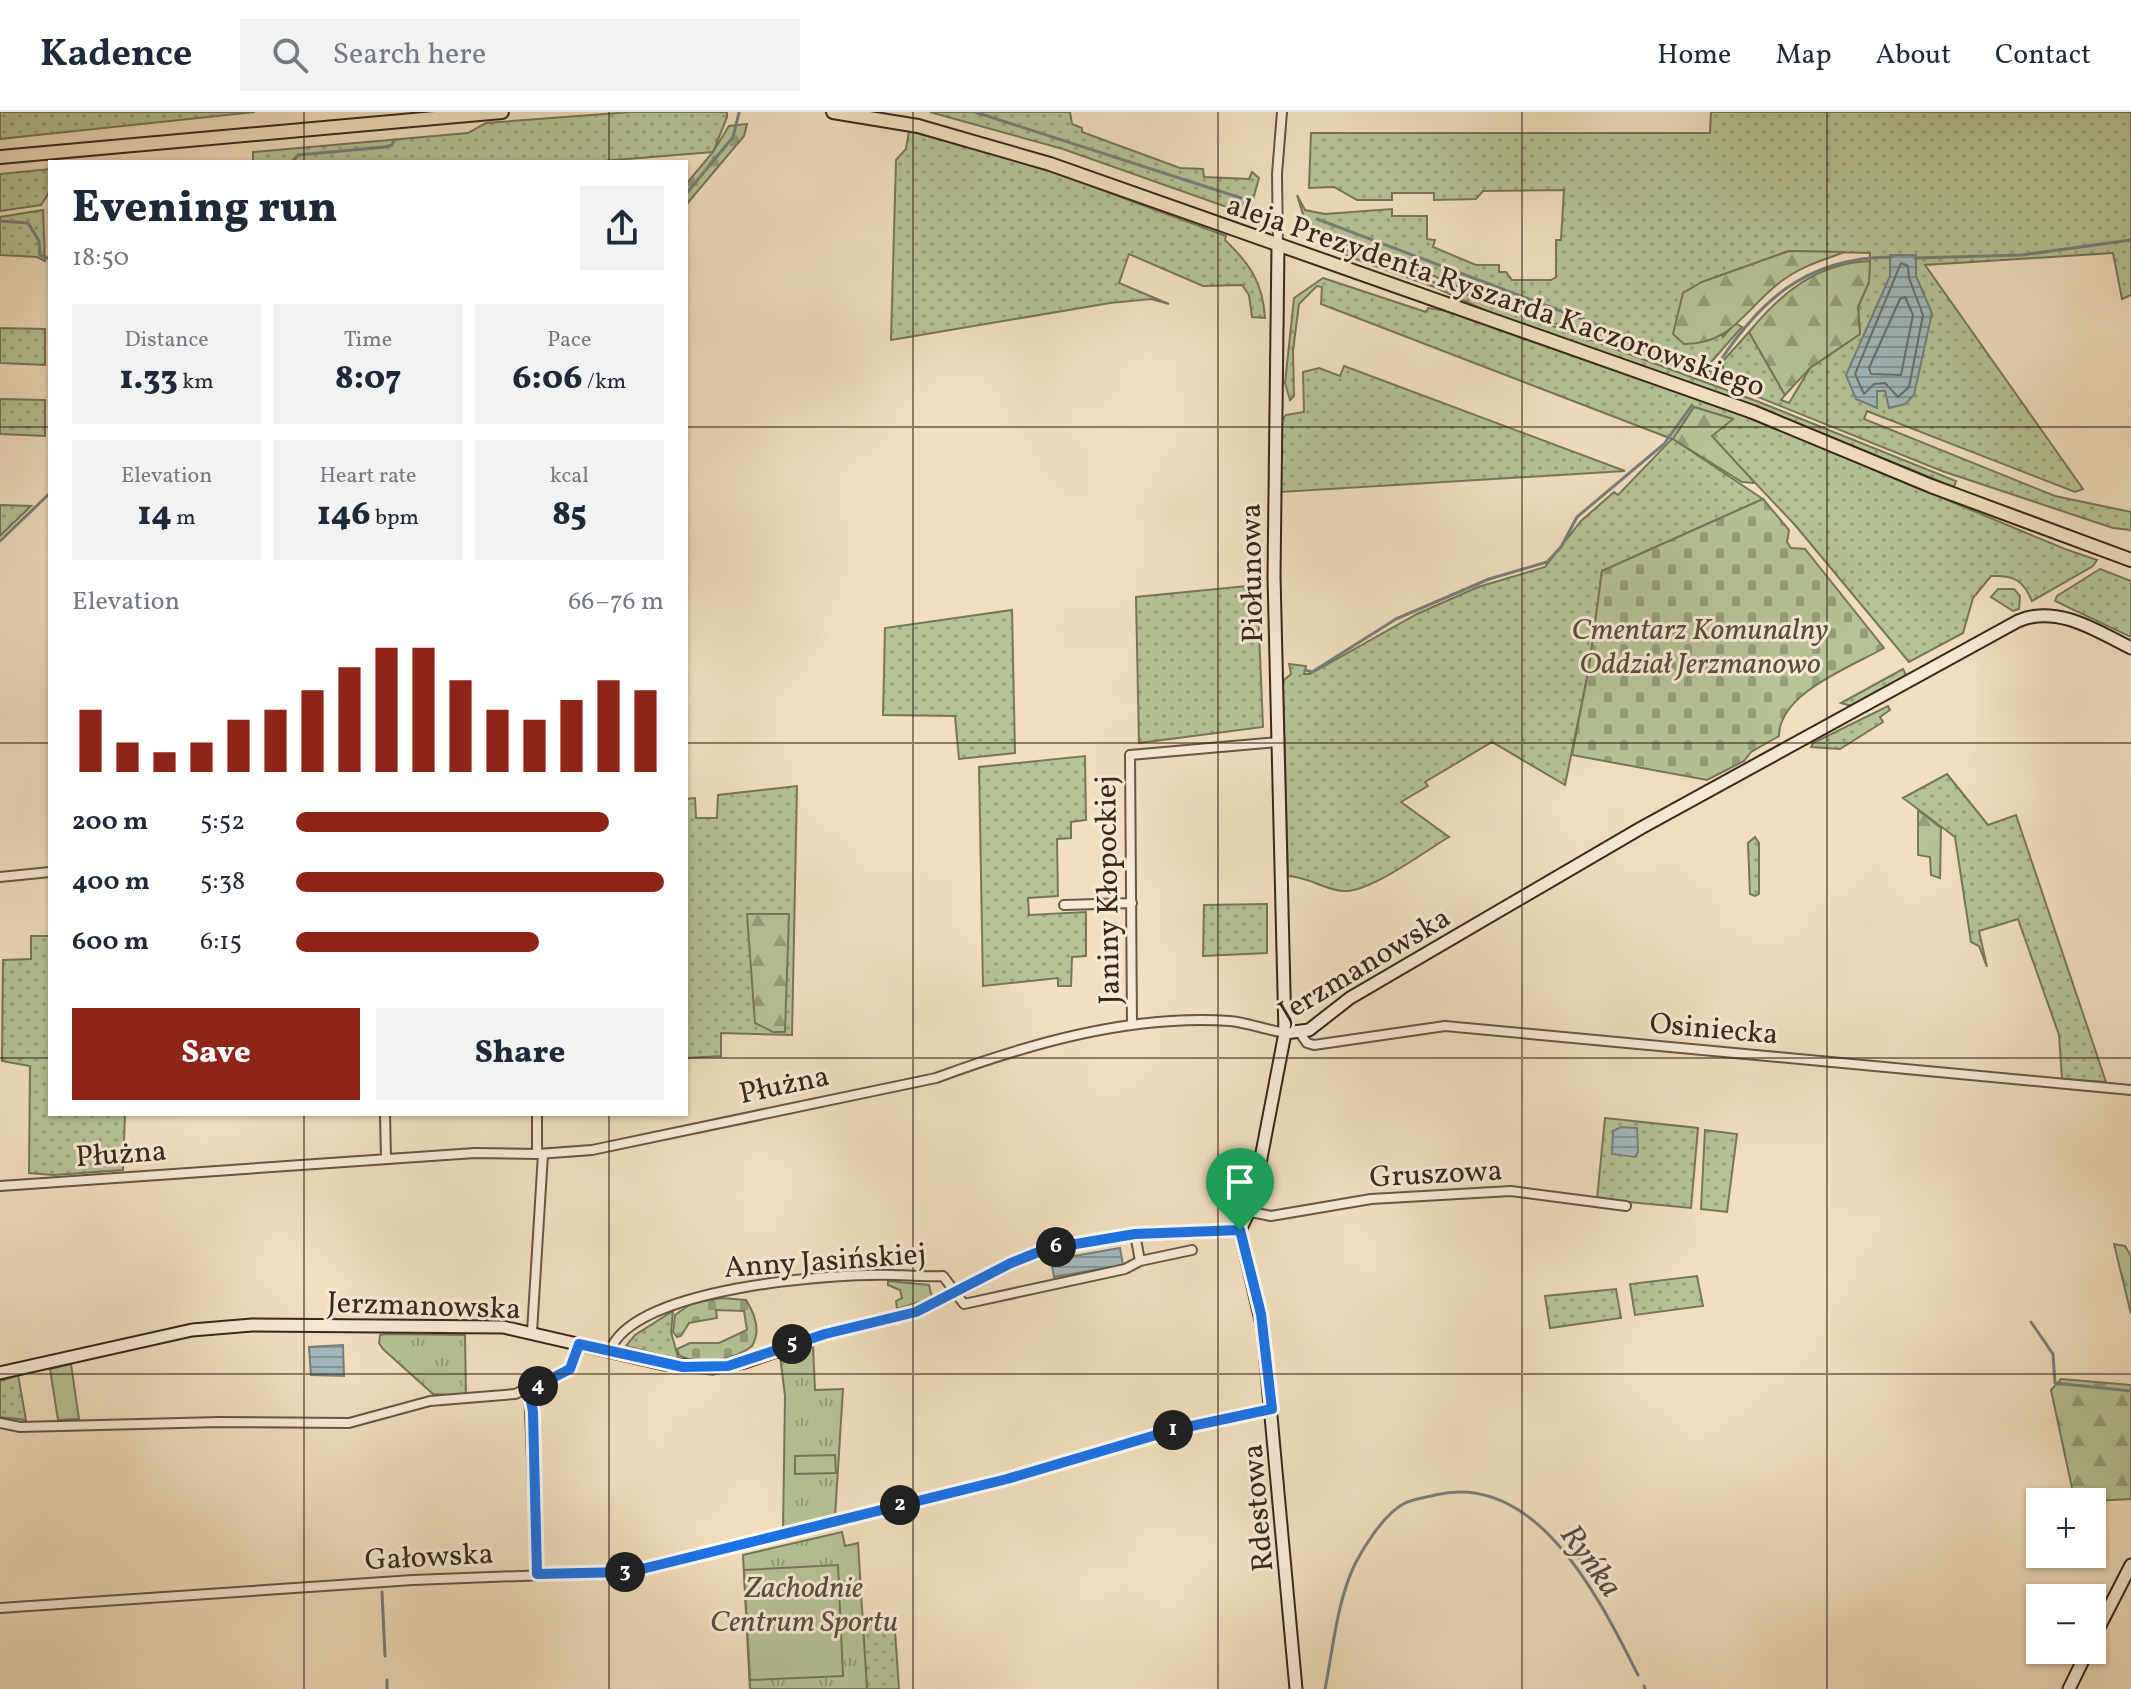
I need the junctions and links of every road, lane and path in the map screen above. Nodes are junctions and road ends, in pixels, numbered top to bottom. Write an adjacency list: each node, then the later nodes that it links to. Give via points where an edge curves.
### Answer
1 (502, 112): 4 (main road)
2 (833, 112): 5 (main road, aleja Prezydenta Ryszarda Kaczorowskiego, via 1002,147)
3 (1282, 112): 5 (street, Piołunowa)
4 (0, 157)
5 (1278, 245): 6 (main road, aleja Prezydenta Ryszarda Kaczorowskiego, via 1753,412 1931,486); 8 (street, Piołunowa)
6 (2131, 560)
7 (2131, 648): 15 (street, Jerzmanowska, via 2066,618 2018,621 1641,828 1350,998)
8 (1278, 742): 11 (street, Janiny Kłopockiej, via 1130,755); 14 (street, Piołunowa)
9 (48, 872): 10 (street)
10 (0, 877)
11 (1132, 903): 12 (street); 13 (street, Janiny Kłopockiej)
12 (1064, 905)
13 (1132, 1024): 14 (street, Płużna, via 1232,1021); 19 (street, Płużna, via 936,1078 622,1146)
14 (1285, 1033): 15 (street, Jerzmanowska); 23 (street, Jerzmanowska)
15 (1300, 1033): 16 (street, Osiniecka, via 1314,1045 1445,1026)
16 (2131, 1090)
17 (385, 1116): 20 (street)
18 (537, 1116): 19 (street)
19 (540, 1154): 20 (street, Płużna); 29 (street)
20 (386, 1159): 21 (street, Płużna)
21 (0, 1186)
22 (1626, 1206): 23 (street, Gruszowa, via 1511,1191 1371,1199 1271,1216)
23 (1251, 1212): 24 (street, Jerzmanowska)
24 (1240, 1230): 25 (street, Jerzmanowska); 34 (street, Rdestowa, via 1261,1314)
25 (1135, 1234): 27 (street); 28 (street, Jerzmanowska, via 1027,1256)
26 (1192, 1250): 27 (street)
27 (1140, 1261): 28 (street, Anny Jasińskiej, via 1125,1269 964,1304)
28 (958, 1293): 31 (street, Jerzmanowska, via 916,1312 728,1366 683,1367); 31 (street, Anny Jasińskiej, via 943,1276 894,1275 709,1293 649,1316 617,1339)
29 (532, 1332): 30 (street, Jerzmanowska); 32 (street, Jerzmanowska, via 471,1325 216,1327)
30 (579, 1344): 31 (street, Jerzmanowska); 33 (street, via 570,1369)
31 (610, 1351)
32 (0, 1373)
33 (529, 1390): 35 (street, via 430,1401 349,1423); 37 (street)
34 (1272, 1409): 37 (street, Gałowska, via 1173,1430 1007,1479 646,1568); 41 (street, Rdestowa)
35 (0, 1423)
36 (2131, 1565): 39 (street)
37 (537, 1574): 38 (street, Gałowska)
38 (0, 1608)
39 (2106, 1614)
40 (2081, 1664): 42 (street)
41 (1296, 1689)
42 (2069, 1689)

